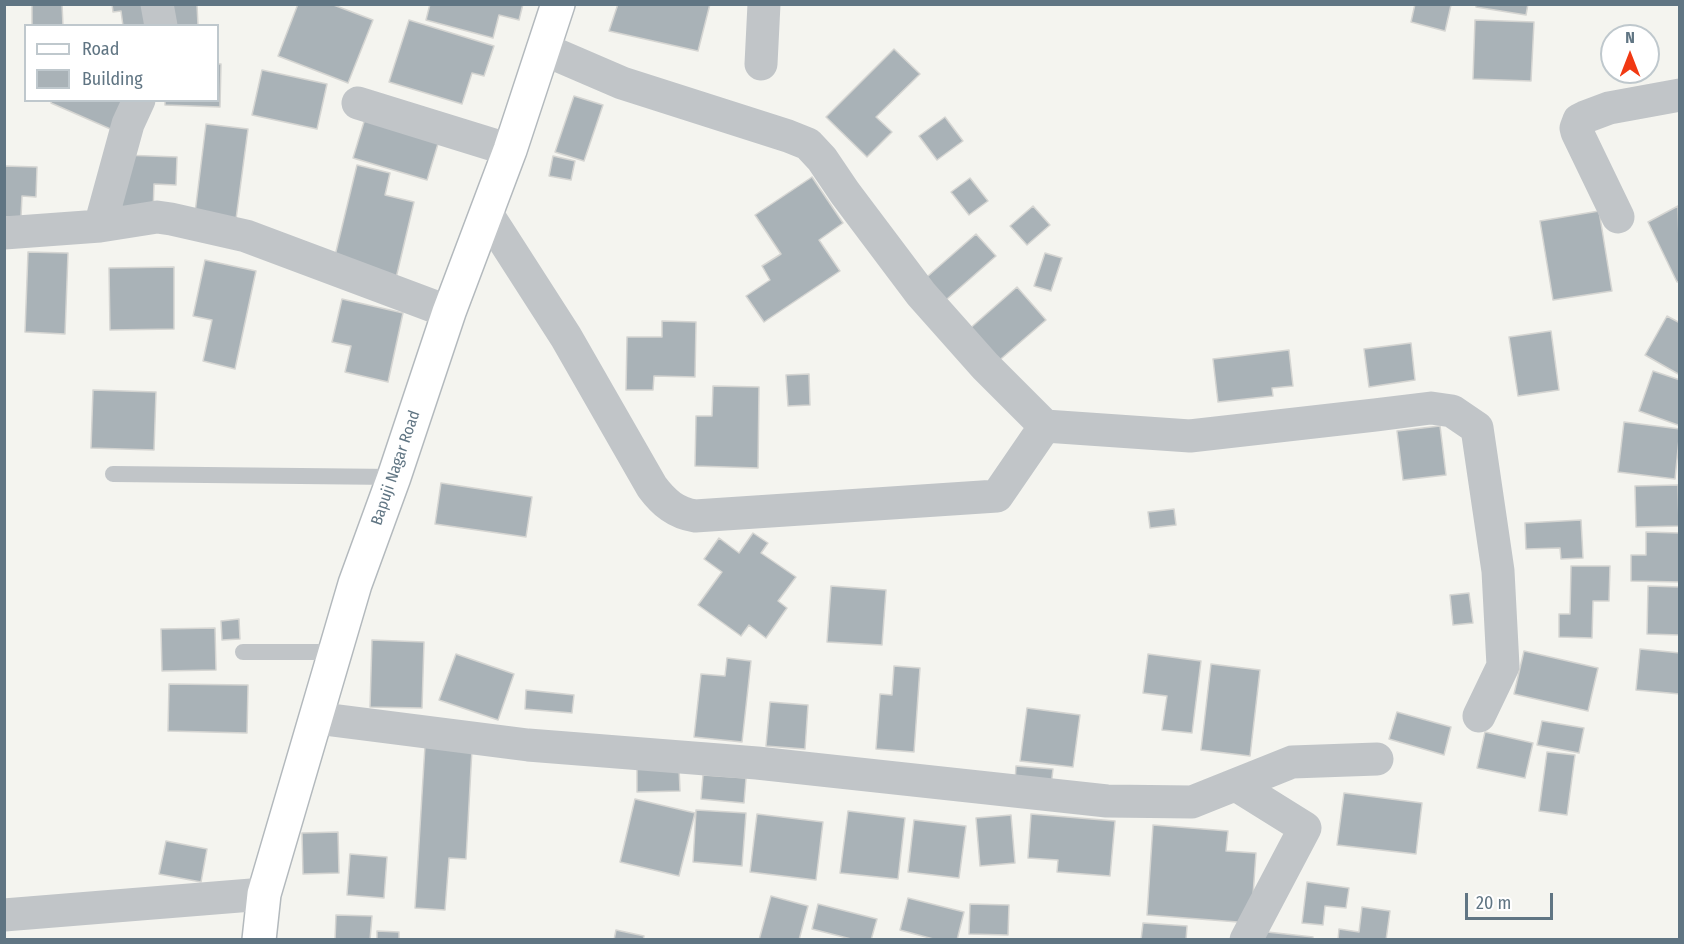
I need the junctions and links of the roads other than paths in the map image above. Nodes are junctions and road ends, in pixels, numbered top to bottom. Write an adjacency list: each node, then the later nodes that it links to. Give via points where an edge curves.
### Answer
1 (157, 4): 4 (street)
2 (558, 4): 5 (street, Bapuji Nagar Road)
3 (764, 4): 6 (street)
4 (161, 24)
5 (543, 49): 10 (street, Bapuji Nagar Road); 16 (street, via 622,83 808,144 921,294)
6 (761, 64)
7 (1680, 95): 12 (street, via 1609,108 1578,123 1577,132)
8 (138, 102): 13 (street, via 128,124)
9 (358, 103): 10 (street)
10 (510, 150): 11 (street, Bapuji Nagar Road)
11 (487, 214): 15 (street, Bapuji Nagar Road); 16 (street, via 566,337 652,487 676,511 696,516 997,496)
12 (1618, 217)
13 (100, 226): 14 (street); 15 (street, via 157,217 246,236)
14 (4, 232)
15 (448, 312): 18 (street, Bapuji Nagar Road)
16 (1045, 426): 21 (street, via 1190,436 1431,408 1452,411 1477,428 1498,571 1503,666)
17 (113, 474): 18 (lane)
18 (394, 477): 20 (street, Bapuji Nagar Road, via 355,584)
19 (243, 652): 20 (lane)
20 (336, 652): 22 (street, Bapuji Nagar Road)
21 (1479, 716)
22 (316, 718): 24 (street, via 528,745 757,763 1107,801 1192,802); 25 (street, Bapuji Nagar Road)
23 (1377, 759): 24 (street, via 1292,762)
24 (1236, 785): 28 (street, via 1305,828)
25 (264, 894): 26 (street); 27 (street, Bapuji Nagar Road)
26 (4, 915)
27 (259, 939)
28 (1246, 939)

